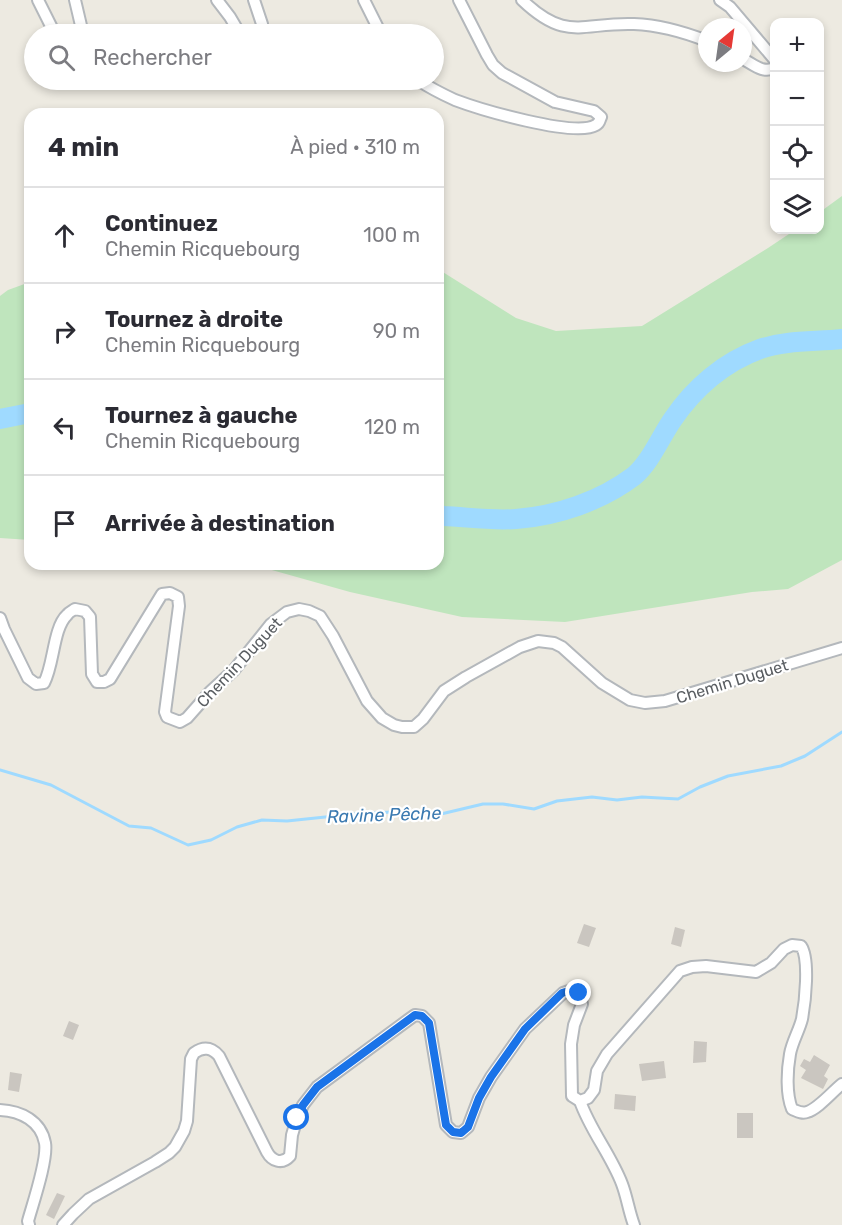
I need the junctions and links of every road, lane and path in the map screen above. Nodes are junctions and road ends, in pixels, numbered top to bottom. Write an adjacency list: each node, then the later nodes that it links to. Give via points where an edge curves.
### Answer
1 (38, 0): 9 (street)
2 (75, 0): 10 (street)
3 (218, 0): 11 (street)
4 (254, 0): 12 (street)
5 (364, 0): 13 (street)
6 (459, 0): 18 (street, via 487,55 502,74 555,102 594,111 600,121 588,128 575,129 545,125 469,105)
7 (522, 0): 14 (street, via 547,20 567,28 638,24)
8 (720, 0): 15 (street)
9 (51, 24)
10 (81, 24)
11 (235, 24)
12 (262, 24)
13 (376, 24)
14 (698, 38)
15 (770, 54)
16 (752, 64): 17 (street)
17 (770, 70)
18 (434, 90)
19 (0, 618): 20 (street, Chemin Duguet, via 28,678 36,684 44,683 48,675 66,615 75,609 85,611 90,617 92,674 98,682 104,682 110,679 162,594 178,597 165,712 167,717 180,722 234,670 272,624 287,612 299,609 320,616 367,701 382,718 402,727 414,727 451,686 538,641 562,647 602,683 630,700 645,703 665,701)
20 (842, 648)
21 (842, 1084): 22 (street, via 807,1112 792,1109 788,1071 802,1019 806,981 804,951 801,946 792,945 756,972 706,966 680,971 607,1054 597,1071 594,1090)
22 (580, 1101): 25 (street, via 572,1096 571,1044 582,1004 579,993 572,990 562,993 525,1029 491,1077 468,1127 461,1133 446,1125 429,1023 422,1016 415,1015 317,1087 303,1105 292,1135 290,1156 282,1161 273,1160 267,1152 219,1056 204,1048 191,1059 187,1121 175,1147 89,1199); 26 (street, via 623,1185)
23 (0, 1110): 24 (street, via 31,1119 41,1131 45,1145)
24 (28, 1225)
25 (63, 1225)
26 (634, 1225)

